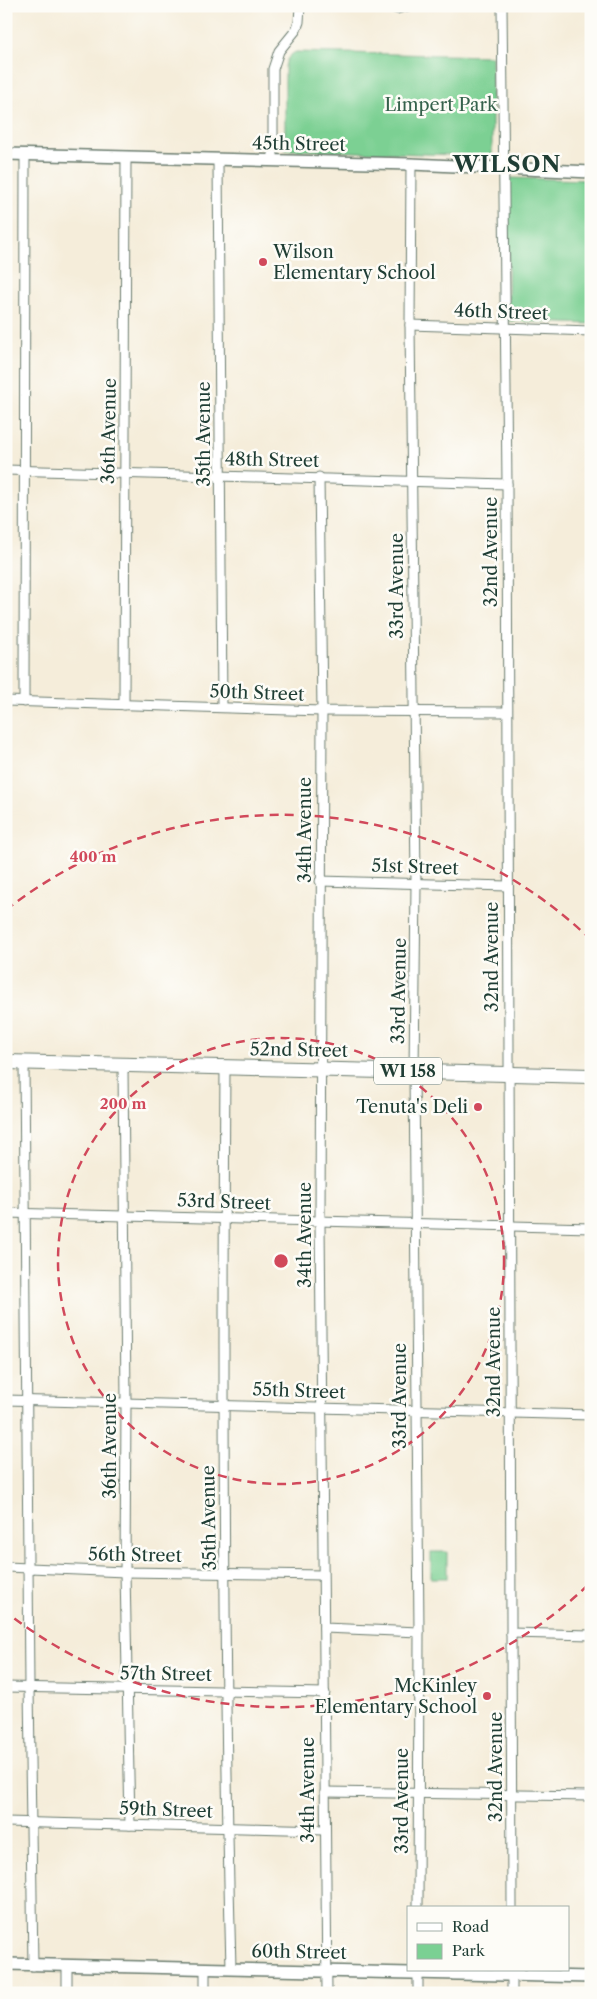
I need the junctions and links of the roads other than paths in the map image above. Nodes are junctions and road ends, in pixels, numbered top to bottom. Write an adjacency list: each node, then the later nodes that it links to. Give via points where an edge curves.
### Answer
1 (300, 6): 9 (street, via 296,30 279,51 273,69)
2 (390, 6): 3 (street, via 396,9)
3 (408, 6)
4 (502, 6): 11 (street, 32nd Avenue)
5 (6, 154): 6 (street, 45th Street)
6 (25, 154): 7 (street, 45th Street); 17 (street)
7 (126, 157): 8 (street, 45th Street); 18 (street, 36th Avenue)
8 (218, 160): 9 (street, 45th Street); 19 (street, 35th Avenue)
9 (273, 161): 10 (street, 45th Street)
10 (411, 164): 11 (street, 45th Street); 13 (street, 33rd Avenue)
11 (504, 169): 12 (street, 45th Street); 14 (street, 32nd Avenue)
12 (591, 172)
13 (410, 325): 14 (street, 46th Street); 21 (street, 33rd Avenue)
14 (506, 328): 15 (street, 46th Street); 22 (street, 32nd Avenue)
15 (591, 331)
16 (6, 470): 17 (street, 48th Street)
17 (25, 471): 18 (street, 48th Street); 24 (street)
18 (124, 472): 19 (street, 48th Street); 25 (street, 36th Avenue)
19 (220, 475): 20 (street, 48th Street); 26 (street, 35th Avenue)
20 (319, 478): 21 (street, 48th Street); 27 (street, 34th Avenue)
21 (413, 481): 22 (street, 48th Street); 28 (street, 33rd Avenue)
22 (507, 484): 29 (street, 32nd Avenue)
23 (6, 702): 24 (street, 50th Street)
24 (24, 702): 25 (street, 50th Street)
25 (124, 705): 26 (street, 50th Street)
26 (222, 707): 27 (street, 50th Street)
27 (322, 711): 28 (street, 50th Street); 30 (street, 34th Avenue)
28 (414, 712): 29 (street, 50th Street); 31 (street, 33rd Avenue)
29 (507, 712): 32 (street, 32nd Avenue)
30 (320, 881): 31 (street, 51st Street); 37 (street, 34th Avenue)
31 (416, 884): 32 (street, 51st Street); 38 (street, 33rd Avenue)
32 (508, 886): 39 (street, 32nd Avenue)
33 (6, 1062): 34 (main road, 52nd Street / WI 158)
34 (24, 1063): 35 (main road, 52nd Street / WI 158); 42 (street)
35 (124, 1066): 36 (main road, 52nd Street / WI 158); 43 (street, 36th Avenue)
36 (225, 1067): 37 (main road, 52nd Street / WI 158); 44 (street, 35th Avenue)
37 (322, 1069): 38 (main road, 52nd Street / WI 158); 45 (street, 34th Avenue)
38 (414, 1072): 39 (main road, 52nd Street / WI 158); 46 (street, 33rd Avenue)
39 (508, 1074): 40 (main road, 52nd Street / WI 158); 47 (street, 32nd Avenue)
40 (591, 1076)
41 (6, 1213): 42 (street, 53rd Street)
42 (26, 1214): 43 (street, 53rd Street); 50 (street)
43 (125, 1216): 44 (street, 53rd Street); 51 (street, 36th Avenue)
44 (224, 1218): 45 (street, 53rd Street); 52 (street, 35th Avenue)
45 (320, 1222): 46 (street, 53rd Street); 53 (street, 34th Avenue)
46 (416, 1224): 47 (street, 53rd Street); 54 (street, 33rd Avenue)
47 (510, 1226): 48 (street, 53rd Street); 55 (street, 32nd Avenue)
48 (591, 1228)
49 (6, 1400): 50 (street, 55th Street)
50 (28, 1401): 51 (street, 55th Street); 58 (street)
51 (126, 1403): 52 (street, 55th Street); 59 (street, 36th Avenue)
52 (224, 1405): 53 (street, 55th Street); 60 (street, 35th Avenue)
53 (323, 1408): 54 (street, 55th Street); 61 (street, 34th Avenue)
54 (416, 1410): 55 (street, 55th Street); 63 (street, 33rd Avenue)
55 (511, 1413): 56 (street, 55th Street); 64 (street, 32nd Avenue)
56 (591, 1415)
57 (6, 1567): 58 (street, 56th Street)
58 (29, 1568): 59 (street, 56th Street); 67 (street)
59 (125, 1572): 60 (street, 56th Street); 68 (street, 36th Avenue)
60 (226, 1573): 61 (street, 56th Street); 69 (street, 35th Avenue)
61 (322, 1575): 62 (street, 34th Avenue)
62 (324, 1628): 63 (street); 70 (street, 34th Avenue)
63 (419, 1632): 72 (street, 33rd Avenue)
64 (511, 1633): 65 (street); 73 (street, 32nd Avenue)
65 (591, 1635)
66 (6, 1687): 67 (street, 57th Street)
67 (29, 1688): 68 (street, 57th Street); 76 (street)
68 (127, 1691): 69 (street, 57th Street); 77 (street, 36th Avenue)
69 (226, 1691): 70 (street, 57th Street); 78 (street, 35th Avenue)
70 (325, 1693): 71 (street, 34th Avenue)
71 (325, 1792): 72 (street); 79 (street, 34th Avenue)
72 (418, 1793): 73 (street); 80 (street, 33rd Avenue)
73 (513, 1794): 74 (street); 81 (street, 32nd Avenue)
74 (591, 1796)
75 (6, 1822): 76 (street, 59th Street)
76 (32, 1822): 77 (street, 59th Street); 83 (street)
77 (130, 1826): 78 (street, 59th Street)
78 (227, 1828): 79 (street, 59th Street); 86 (street, 35th Avenue)
79 (324, 1830): 87 (street, 34th Avenue)
80 (418, 1906)
81 (512, 1906)
82 (6, 1964): 83 (street, 60th Street)
83 (33, 1966): 84 (street, 60th Street)
84 (67, 1966): 85 (street, 60th Street); 92 (street)
85 (205, 1968): 86 (street, 60th Street); 93 (street)
86 (231, 1968): 87 (street, 60th Street)
87 (326, 1970): 88 (street, 60th Street); 94 (street, 34th Avenue)
88 (407, 1972)
89 (418, 1972): 90 (street, 60th Street); 95 (street)
90 (512, 1973): 91 (street, 60th Street); 96 (street)
91 (591, 1977)
92 (67, 1993)
93 (205, 1993)
94 (327, 1993)
95 (418, 1993)
96 (512, 1993)

